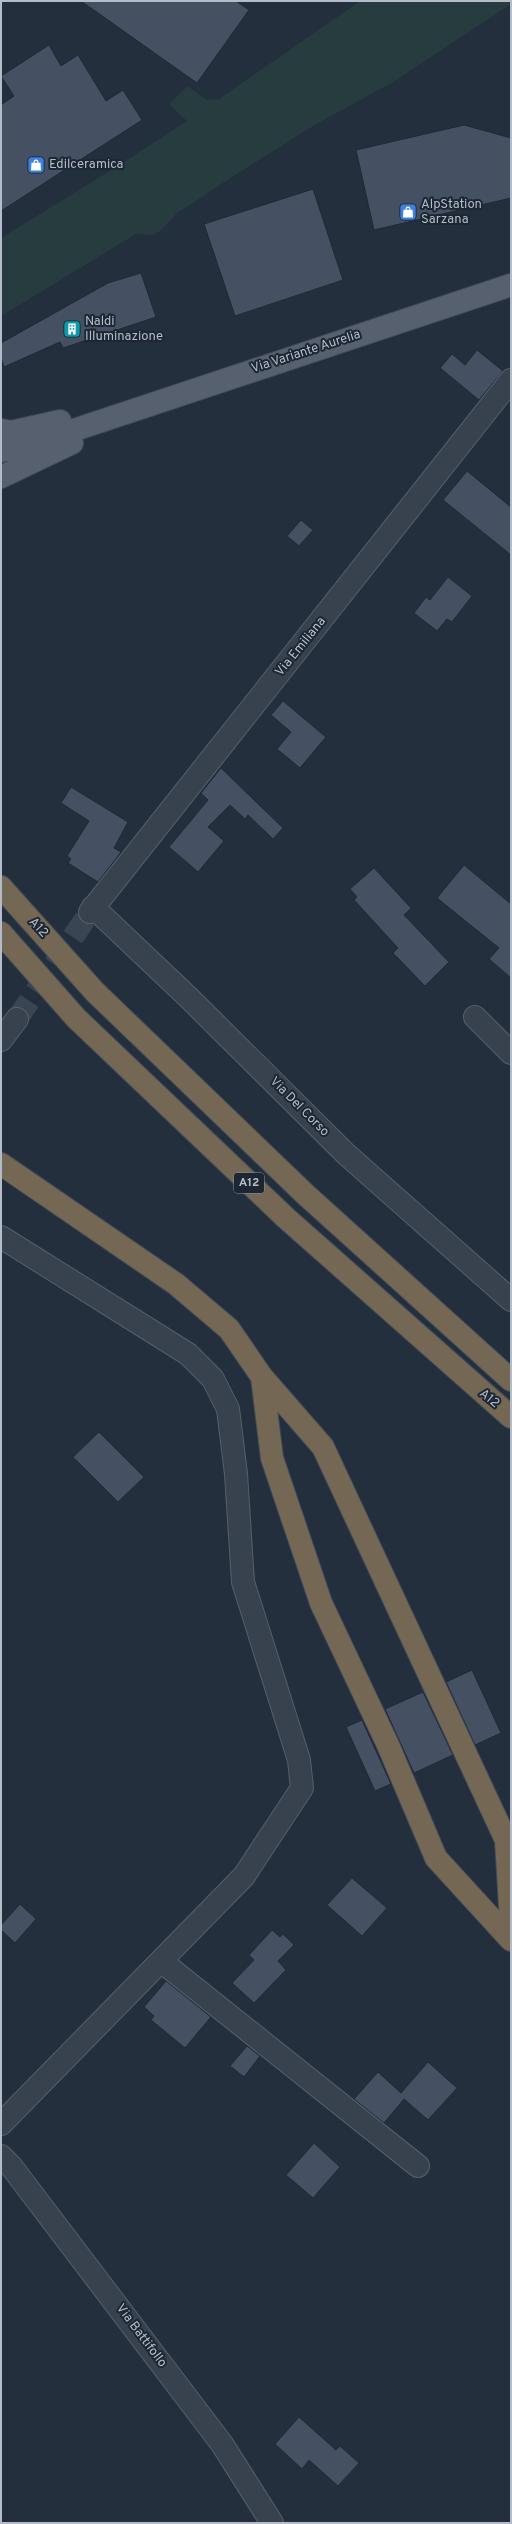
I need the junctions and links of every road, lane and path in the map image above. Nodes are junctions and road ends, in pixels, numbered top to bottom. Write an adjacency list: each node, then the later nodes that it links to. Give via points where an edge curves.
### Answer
1 (511, 285): 3 (main road, Via Variante Aurelia)
2 (511, 380): 8 (street, Via Emiliana)
3 (102, 421): 4 (main road, via 77,417 11,432); 5 (main road, Via Variante Aurelia); 6 (main road, via 95,434)
4 (1, 430)
5 (1, 451)
6 (1, 476)
7 (1, 887): 17 (highway, A12 / A12, via 95,992 305,1194)
8 (92, 910): 16 (street, Via Del Corso, via 189,998 346,1154)
9 (1, 933): 19 (highway, A12 / A12, via 76,1018 274,1207)
10 (475, 1016): 13 (street)
11 (17, 1018): 12 (street)
12 (1, 1040)
13 (511, 1053)
14 (1, 1164): 18 (highway, via 193,1297 229,1330)
15 (1, 1237): 22 (street, via 194,1358 213,1379 228,1409 236,1474 243,1582 299,1760 302,1788 244,1876)
16 (511, 1300)
17 (507, 1375)
18 (262, 1377): 20 (highway, via 323,1447 506,1840); 21 (highway, via 272,1458 321,1603 388,1745 436,1858)
19 (511, 1417)
20 (511, 1922)
21 (511, 1940)
22 (161, 1961): 23 (street); 25 (street)
23 (1, 2124)
24 (1, 2156): 26 (street, Via Battifollo, via 12,2166 222,2444)
25 (418, 2166)
26 (272, 2523)

